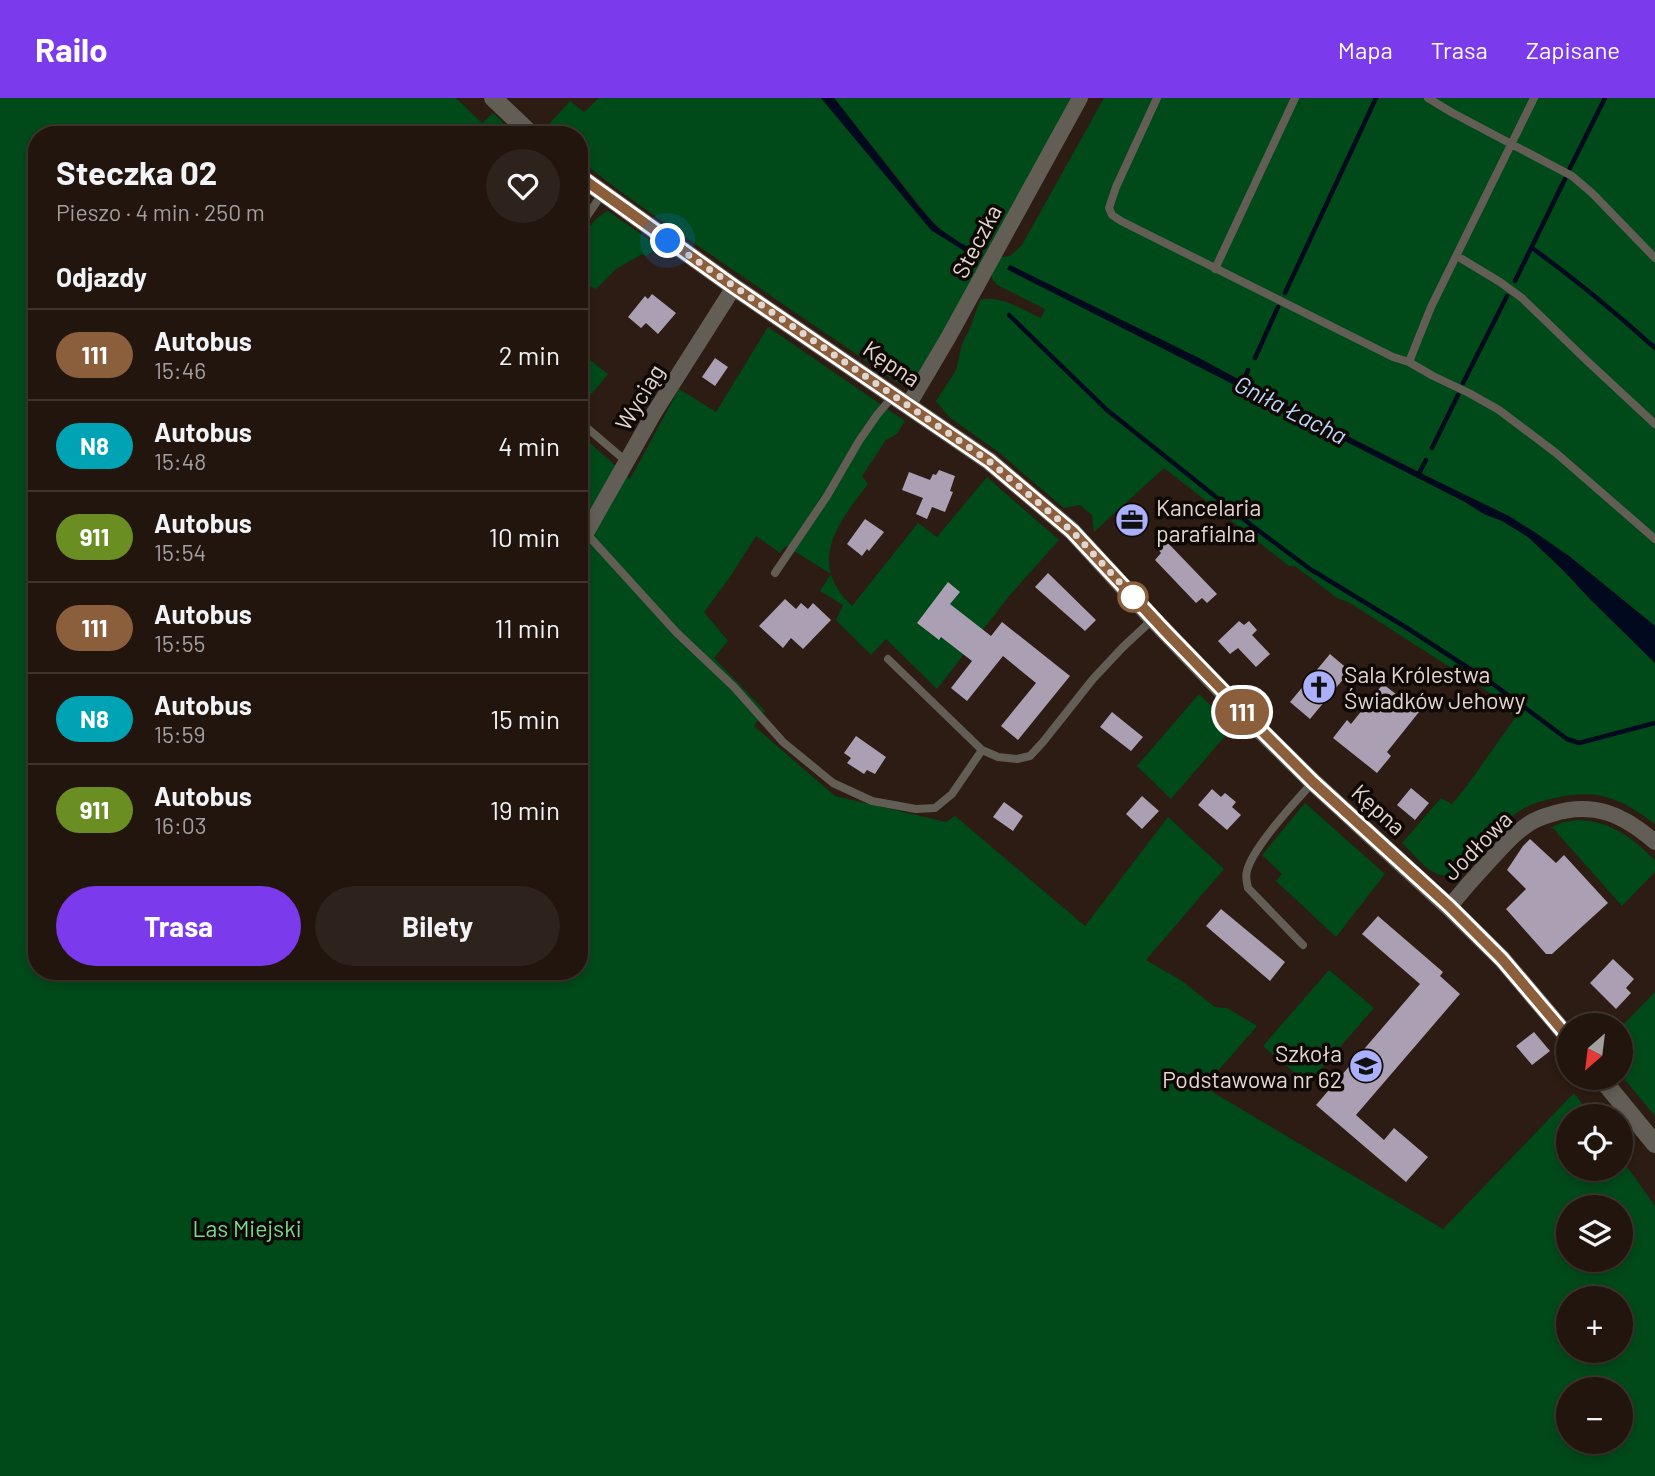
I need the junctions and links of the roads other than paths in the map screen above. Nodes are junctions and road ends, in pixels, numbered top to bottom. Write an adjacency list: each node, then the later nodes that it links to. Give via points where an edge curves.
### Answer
1 (493, 98): 7 (street)
2 (1080, 98): 17 (street, Steczka, via 961,316)
3 (1157, 98): 14 (lane, via 1109,208 1121,221)
4 (1295, 98): 14 (lane)
5 (1428, 98): 8 (lane)
6 (1534, 98): 8 (lane)
7 (523, 126)
8 (1511, 144): 12 (lane); 13 (lane, via 1572,176)
9 (588, 183): 10 (street, Kępna)
10 (603, 194): 11 (lane); 15 (street, Kępna)
11 (588, 215)
12 (1457, 256): 16 (lane); 18 (lane, via 1522,298)
13 (1655, 258)
14 (1215, 269): 16 (lane)
15 (734, 287): 17 (street, Kępna); 20 (street, Wyciąg)
16 (1409, 362): 23 (lane, via 1499,410)
17 (902, 400): 24 (lane, via 877,415); 25 (street, Kępna, via 989,461 1072,531)
18 (1655, 424)
19 (588, 429): 20 (lane)
20 (627, 462): 21 (street, Wyciąg)
21 (588, 530)
22 (588, 535): 27 (lane, via 783,742 833,783 872,801 935,808 952,794)
23 (1655, 539)
24 (775, 573)
25 (1153, 619): 27 (lane, via 1093,679 1030,756 999,757); 28 (street, Kępna)
26 (888, 659): 27 (lane)
27 (982, 750)
28 (1313, 782): 30 (street, Kępna); 31 (lane, via 1254,853 1246,878 1248,887)
29 (1655, 842): 30 (street, Jodłowa, via 1607,812 1588,808 1550,814 1509,840)
30 (1449, 906): 32 (street, Kępna)
31 (1303, 945)
32 (1556, 1023)
33 (1611, 1090): 34 (street)
34 (1655, 1144)

